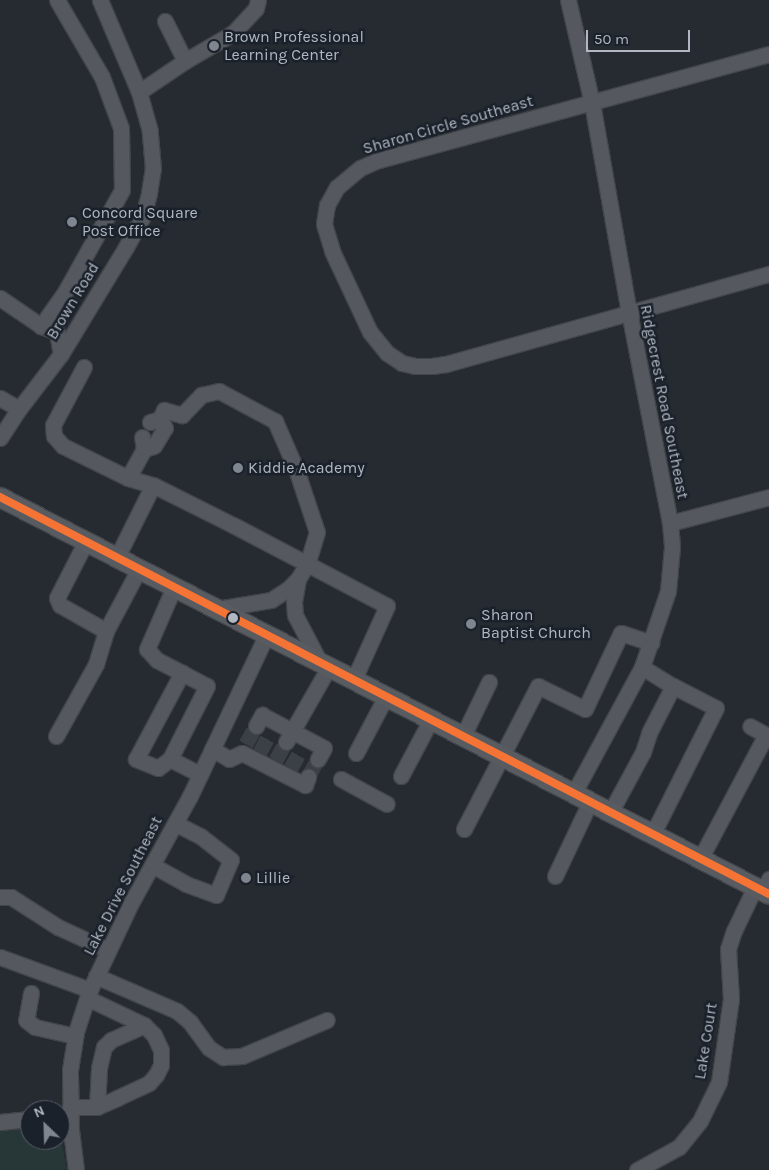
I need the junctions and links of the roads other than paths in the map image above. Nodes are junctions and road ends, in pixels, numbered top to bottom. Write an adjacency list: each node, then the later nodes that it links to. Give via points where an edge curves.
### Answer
1 (57, 0): 10 (street, via 102,77 121,128)
2 (100, 0): 8 (street, Brown Road)
3 (258, 0): 7 (street, via 256,8 233,33)
4 (568, 0): 9 (street, Ridgecrest Road Southeast)
5 (166, 21): 7 (street)
6 (769, 54): 9 (street, Sharon Circle Southeast)
7 (185, 61): 8 (street)
8 (139, 92): 11 (street, Brown Road, via 152,150)
9 (592, 103): 14 (street, Ridgecrest Road Southeast); 14 (street, Sharon Circle Southeast, via 396,154 360,168 337,186 331,196 324,214 326,236 356,306 377,343 402,362 416,366 446,364)
10 (122, 190): 11 (street); 15 (street, via 65,292)
11 (149, 193): 16 (street, Brown Road, via 142,216 126,247)
12 (769, 274): 14 (street, Sharon Circle Southeast)
13 (0, 298): 15 (street)
14 (629, 312): 25 (street, Ridgecrest Road Southeast)
15 (41, 326): 16 (street, via 57,332)
16 (61, 354): 19 (street, Brown Road)
17 (84, 367): 21 (street, via 53,425 54,436 63,446)
18 (0, 398): 19 (street)
19 (19, 409): 20 (street, Brown Road)
20 (0, 438)
21 (128, 478): 22 (street); 28 (street, via 143,443 154,446 165,428 158,417 182,415 201,395 219,391 275,421 296,469 317,532)
22 (153, 486): 27 (street); 28 (street)
23 (0, 497): 26 (main road)
24 (769, 497): 25 (street)
25 (670, 523): 35 (street, Ridgecrest Road Southeast, via 672,570 662,614)
26 (86, 541): 27 (main road); 33 (street, via 57,598 60,605)
27 (116, 557): 29 (main road)
28 (307, 564): 30 (street); 39 (street, via 387,606)
29 (139, 569): 31 (main road); 33 (street)
30 (298, 580): 32 (street, via 271,600); 36 (street, via 295,615)
31 (174, 587): 32 (main road); 38 (street, via 148,649 157,660)
32 (217, 609): 34 (main road)
33 (106, 631): 46 (street, via 96,664)
34 (267, 634): 36 (main road); 49 (street, Lake Drive Southeast)
35 (651, 643): 37 (street, Ridgecrest Road Southeast); 51 (street, via 621,633 585,709 538,686)
36 (324, 664): 39 (main road); 47 (street)
37 (642, 666): 41 (street); 58 (street, Ridgecrest Road Southeast)
38 (182, 673): 52 (street, via 207,686); 52 (street, via 136,759 158,768)
39 (354, 679): 42 (main road)
40 (489, 682): 48 (street)
41 (673, 686): 60 (street); 63 (street, via 716,708)
42 (386, 696): 43 (main road); 50 (street)
43 (431, 719): 48 (main road); 55 (street)
44 (256, 726): 47 (street, via 262,715 273,728)
45 (750, 726): 64 (street, via 766,735)
46 (56, 736)
47 (288, 736): 53 (street, via 304,744 324,748)
48 (463, 736): 51 (main road)
49 (212, 749): 54 (street, Lake Drive Southeast); 56 (street, via 229,759 244,749 289,772 305,785)
50 (356, 753)
51 (502, 756): 58 (main road); 62 (street)
52 (170, 759): 54 (street)
53 (318, 759)
54 (200, 774): 61 (street, Lake Drive Southeast)
55 (401, 776)
56 (308, 777)
57 (341, 779): 59 (street)
58 (582, 798): 60 (main road); 66 (street, Ridgecrest Road Southeast)
59 (387, 804)
60 (610, 813): 63 (main road)
61 (175, 823): 65 (street, Lake Drive Southeast); 65 (street, via 200,836 231,860 216,895 186,884)
62 (464, 829)
63 (652, 834): 64 (main road)
64 (700, 859): 67 (main road)
65 (152, 865): 69 (street, Lake Drive Southeast)
66 (554, 876)
67 (764, 887): 83 (street, Lake Court, via 734,931 728,949 731,999 719,1082 700,1121 679,1147)
68 (0, 897): 69 (street, via 11,897 58,927)
69 (108, 950): 71 (street, Lake Drive Southeast)
70 (0, 957): 71 (street)
71 (91, 988): 73 (street, via 177,1011 190,1022 209,1048 223,1057 242,1056); 74 (street); 75 (street, Lake Drive Southeast)
72 (32, 992): 75 (street, via 26,1020 35,1027)
73 (327, 1020)
74 (144, 1025): 77 (street, via 104,1047); 77 (street, via 154,1035 161,1050 162,1065 149,1083)
75 (76, 1036): 76 (street, Lake Drive Southeast)
76 (68, 1100)
77 (96, 1107): 78 (street)
78 (70, 1111)
79 (20, 1120): 80 (street)
80 (0, 1122)
81 (70, 1131): 82 (street, Lake Drive Southeast)
82 (76, 1170)
83 (637, 1170)

